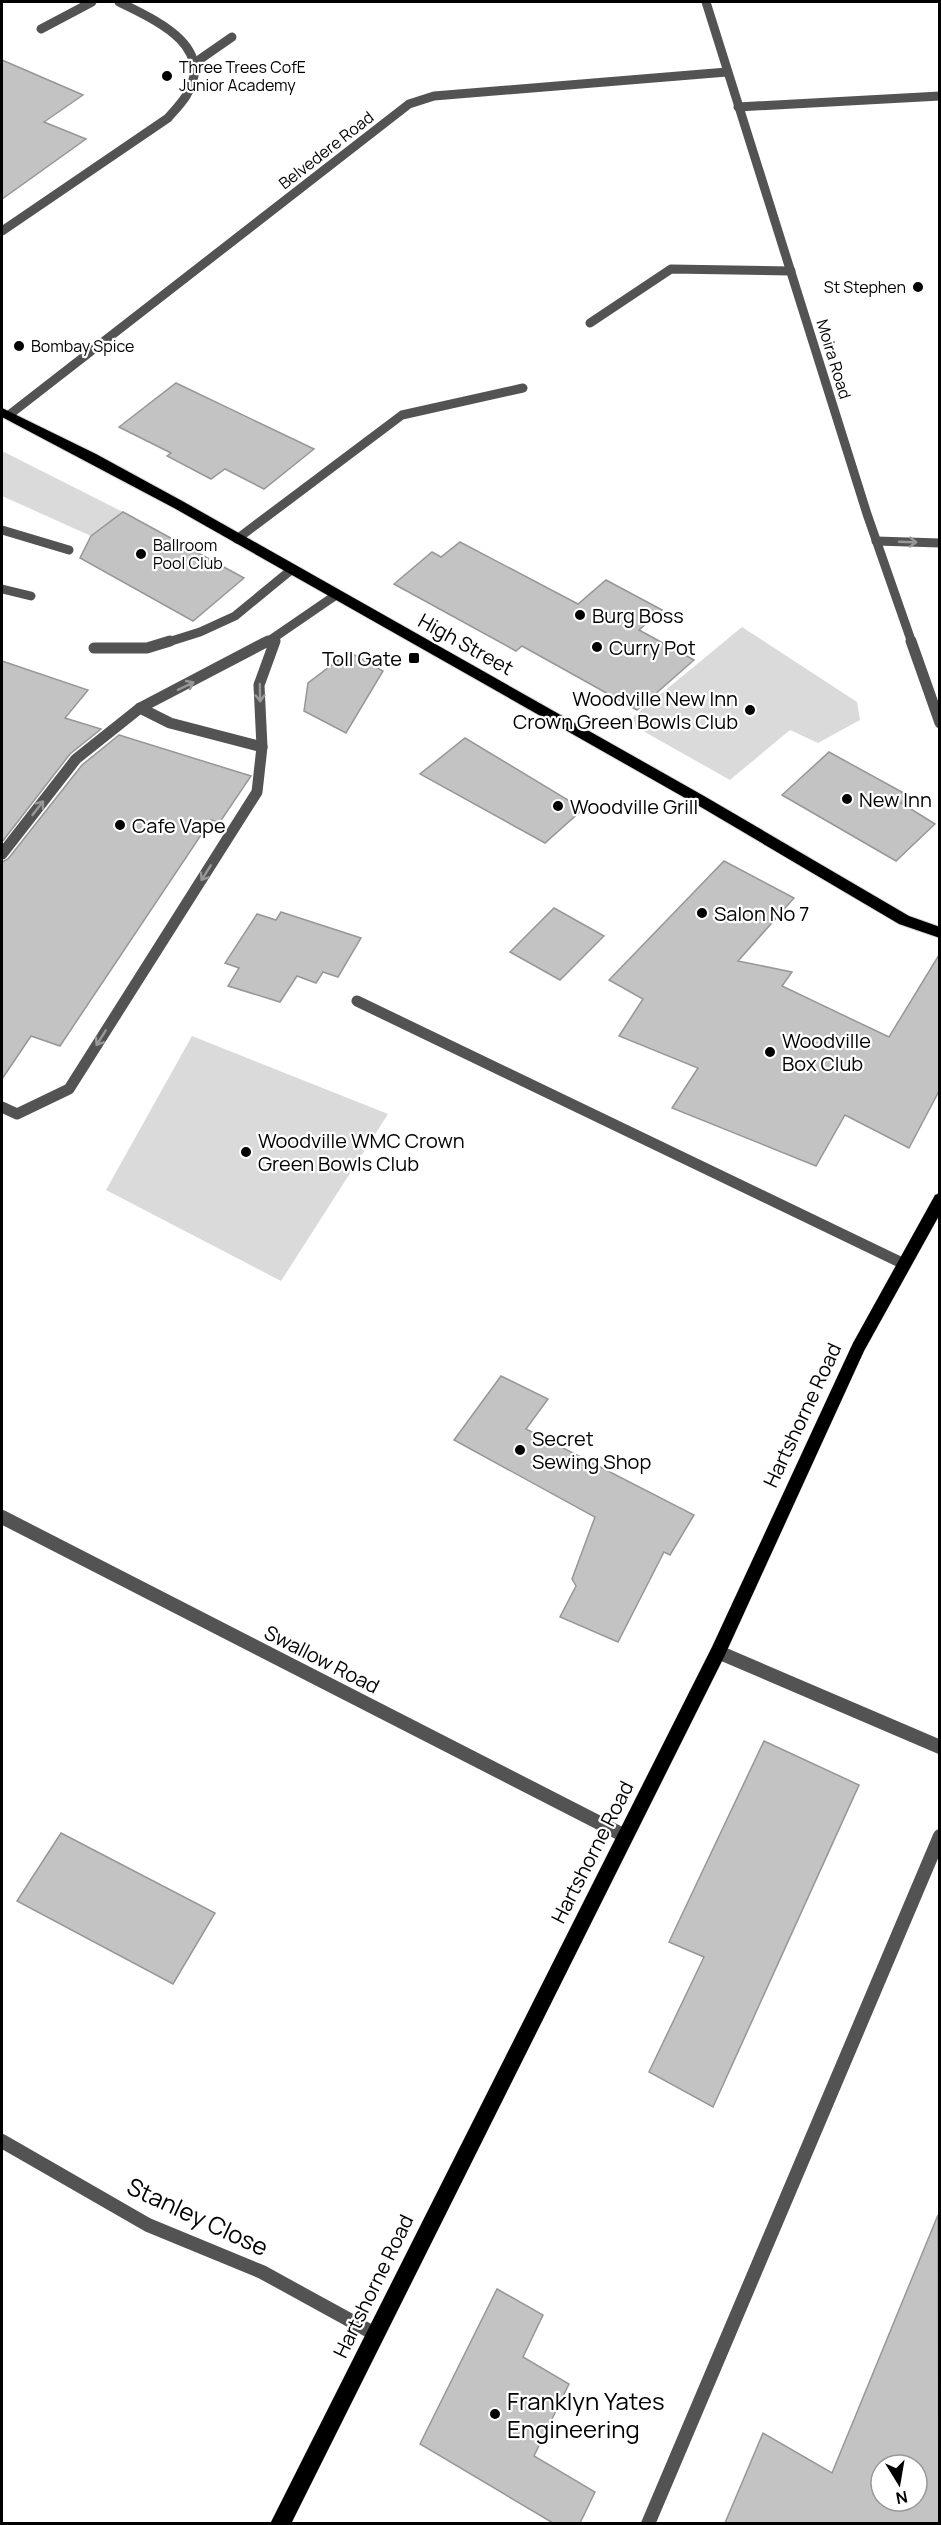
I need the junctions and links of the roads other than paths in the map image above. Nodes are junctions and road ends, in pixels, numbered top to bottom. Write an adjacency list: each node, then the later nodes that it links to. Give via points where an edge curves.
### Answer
1 (92, 2): 4 (street)
2 (119, 2): 6 (street, via 163,23 183,41)
3 (706, 2): 7 (street, Moira Road)
4 (41, 29)
5 (232, 37): 6 (street)
6 (196, 62): 10 (street, via 194,82 186,100 168,118)
7 (727, 72): 9 (street, Moira Road); 14 (street, Belvedere Road, via 434,96 409,104)
8 (939, 96): 9 (street)
9 (738, 107): 11 (street, Moira Road)
10 (2, 231)
11 (791, 271): 12 (street, via 671,269); 17 (street, Moira Road)
12 (590, 323)
13 (523, 388): 16 (street, via 402,416)
14 (5, 413): 16 (highway, High Street)
15 (2, 530): 19 (street)
16 (237, 539): 20 (highway, High Street)
17 (876, 541): 18 (street, one-way to 18); 27 (street, Moira Road)
18 (939, 543)
19 (69, 550)
20 (291, 570): 22 (highway, High Street); 25 (street, via 235,615 200,632 147,648)
21 (2, 589): 23 (street)
22 (336, 595): 24 (street); 30 (highway, High Street, via 904,920)
23 (31, 596)
24 (276, 638): 26 (street, one-way to 24); 28 (street, one-way to 28, via 259,685)
25 (94, 648)
26 (140, 708): 28 (street, via 170,723); 29 (street, one-way to 26, via 76,759)
27 (938, 716)
28 (262, 747): 32 (street, one-way to 32, via 257,792 69,1089 17,1114)
29 (2, 854)
30 (939, 933)
31 (357, 1001): 35 (street)
32 (2, 1107)
33 (939, 1199): 34 (main road, Hartshorne Road)
34 (934, 1223): 35 (main road, Hartshorne Road)
35 (904, 1264): 37 (main road, Hartshorne Road, via 858,1348)
36 (2, 1517): 39 (street, Swallow Road)
37 (718, 1652): 38 (street); 39 (main road, Hartshorne Road)
38 (939, 1747)
39 (625, 1836): 42 (main road, Hartshorne Road)
40 (939, 1836): 44 (street)
41 (2, 2141): 42 (street, Stanley Close, via 148,2225 262,2272)
42 (375, 2334): 43 (main road, Hartshorne Road)
43 (280, 2523)
44 (648, 2523)

